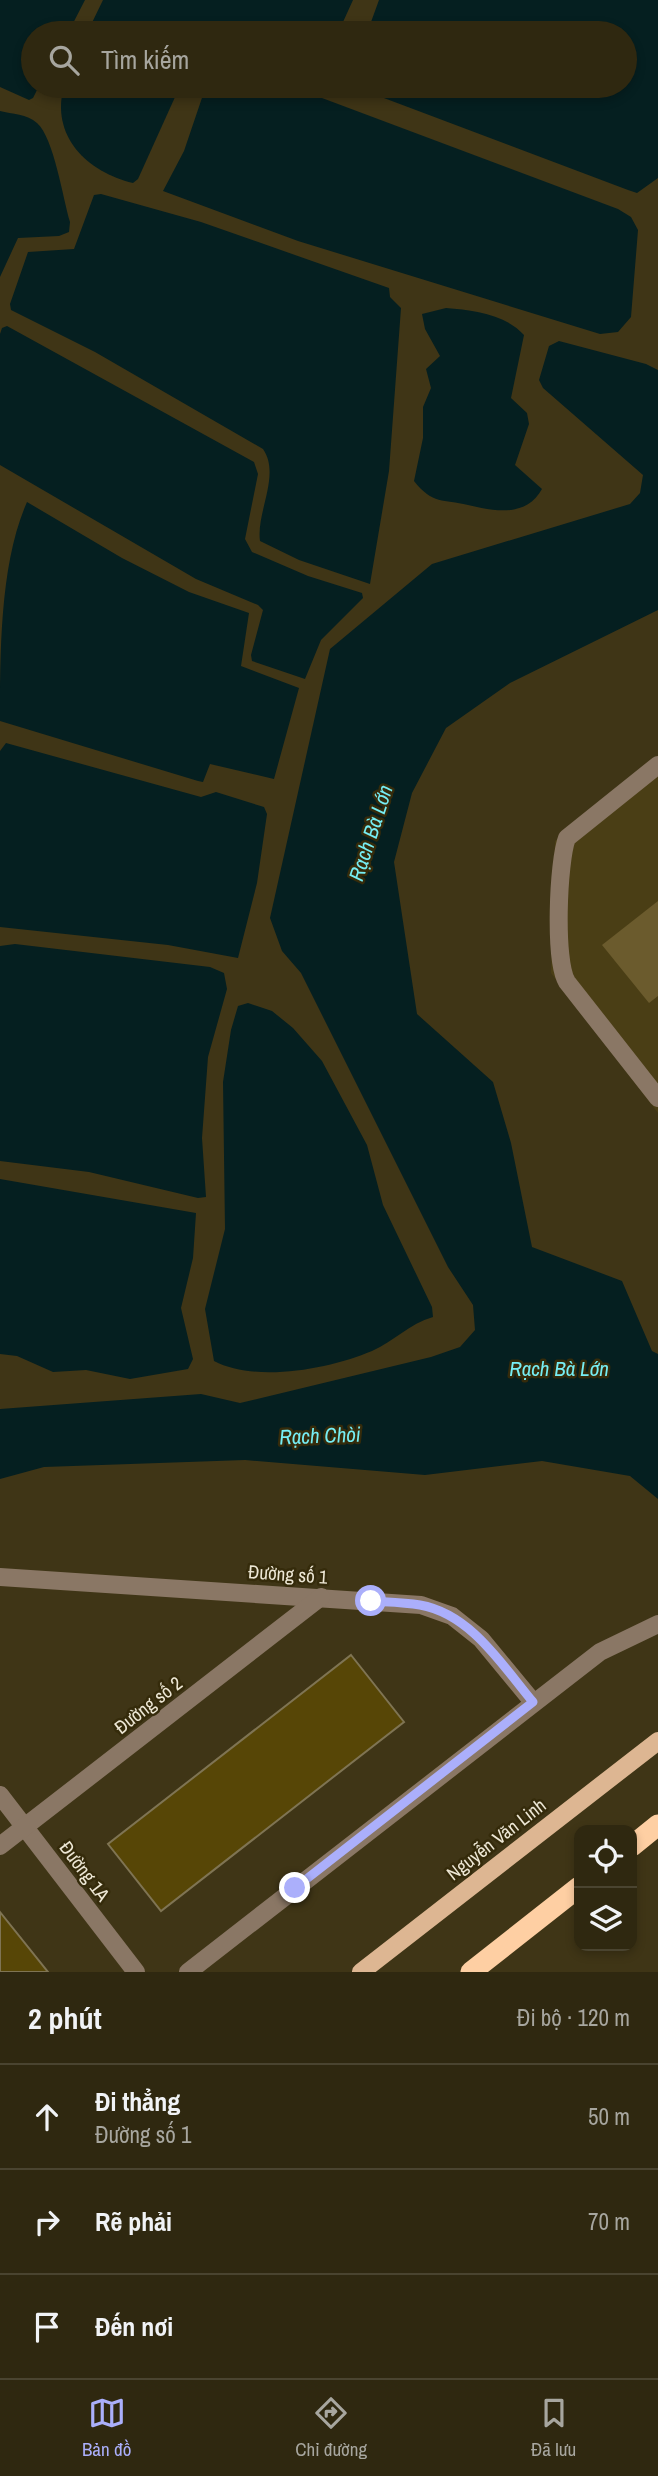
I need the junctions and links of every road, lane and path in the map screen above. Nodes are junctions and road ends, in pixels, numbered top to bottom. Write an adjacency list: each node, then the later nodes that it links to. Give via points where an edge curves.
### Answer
1 (658, 765): 2 (street, via 567,838 562,857 560,960 567,982)
2 (658, 1098)
3 (0, 1577): 4 (street, Đường số 1)
4 (321, 1597): 6 (street, Đường số 1, via 421,1605 452,1616 481,1639); 10 (street, Đường số 2)
5 (658, 1624): 6 (street, via 600,1652)
6 (533, 1702): 15 (street)
7 (658, 1741): 16 (main road, Nguyễn Văn Linh)
8 (0, 1795): 10 (street, Đường 1A)
9 (658, 1825): 11 (highway)
10 (25, 1827): 12 (street, Đường số 2); 14 (street, Đường 1A)
11 (637, 1842)
12 (0, 1846)
13 (578, 1888): 17 (highway)
14 (136, 1972)
15 (188, 1972)
16 (361, 1972)
17 (471, 1972)

